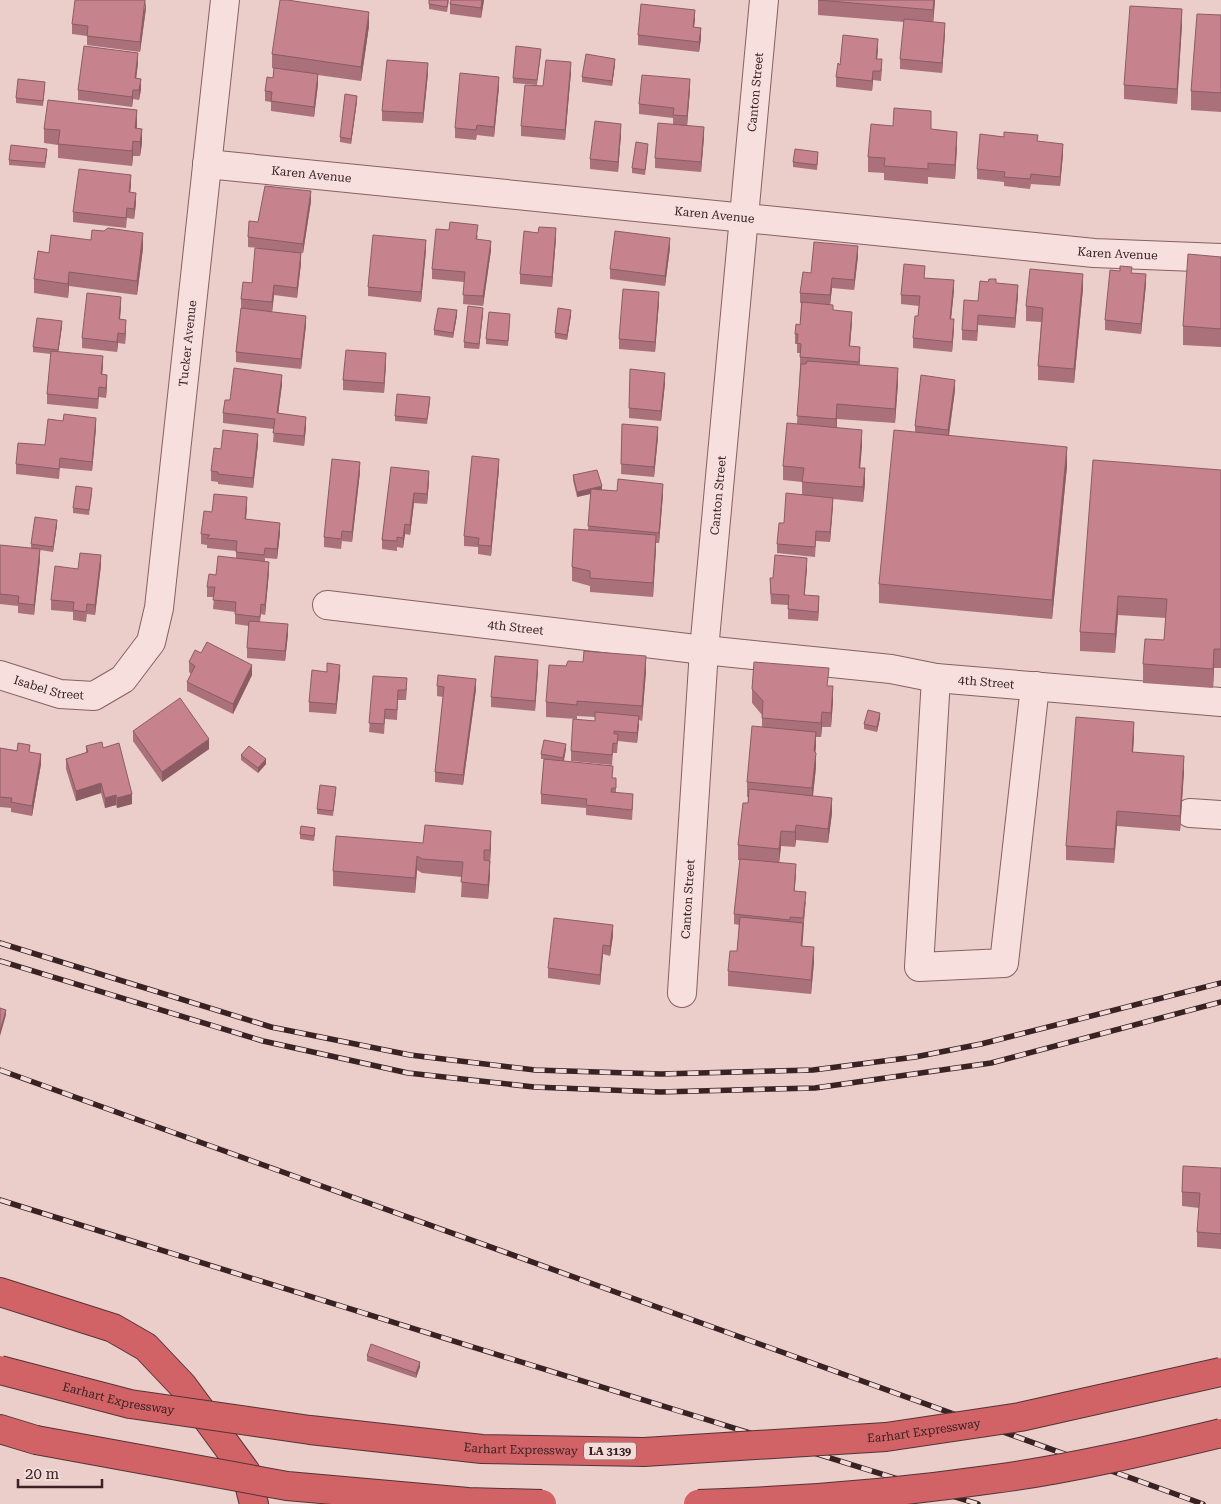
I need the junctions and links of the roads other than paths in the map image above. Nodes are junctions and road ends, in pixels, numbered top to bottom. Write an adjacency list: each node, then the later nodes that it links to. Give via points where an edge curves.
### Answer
1 (225, 0): 3 (street, Tucker Avenue)
2 (764, 0): 4 (street, Canton Street)
3 (207, 164): 4 (street, Karen Avenue); 9 (street, Tucker Avenue, via 159,608 151,642)
4 (745, 218): 5 (street, Karen Avenue, via 1094,253); 7 (street, Canton Street)
5 (1221, 258)
6 (328, 605): 7 (street, 4th Street)
7 (704, 650): 10 (street, 4th Street, via 891,669); 15 (street, Canton Street)
8 (0, 675): 9 (street, Isabel Street, via 60,694 94,696)
9 (123, 678)
10 (936, 678): 11 (street, 4th Street); 11 (street, via 919,967 1004,963)
11 (1035, 686): 12 (street, 4th Street)
12 (1221, 702)
13 (1190, 813): 14 (street)
14 (1221, 816)
15 (682, 993)
16 (0, 1292): 21 (highway, via 113,1328 146,1347 183,1386 246,1472)
17 (0, 1370): 18 (highway, Earhart Expressway / LA 3139, bridge, via 130,1404 310,1430 482,1449 644,1452 886,1437 1020,1416)
18 (1221, 1372)
19 (0, 1429): 22 (highway, bridge, via 36,1440 287,1486 468,1502)
20 (1221, 1433): 23 (highway, bridge, via 1142,1452 994,1479 784,1501)
21 (254, 1504)
22 (542, 1504)
23 (698, 1504)

